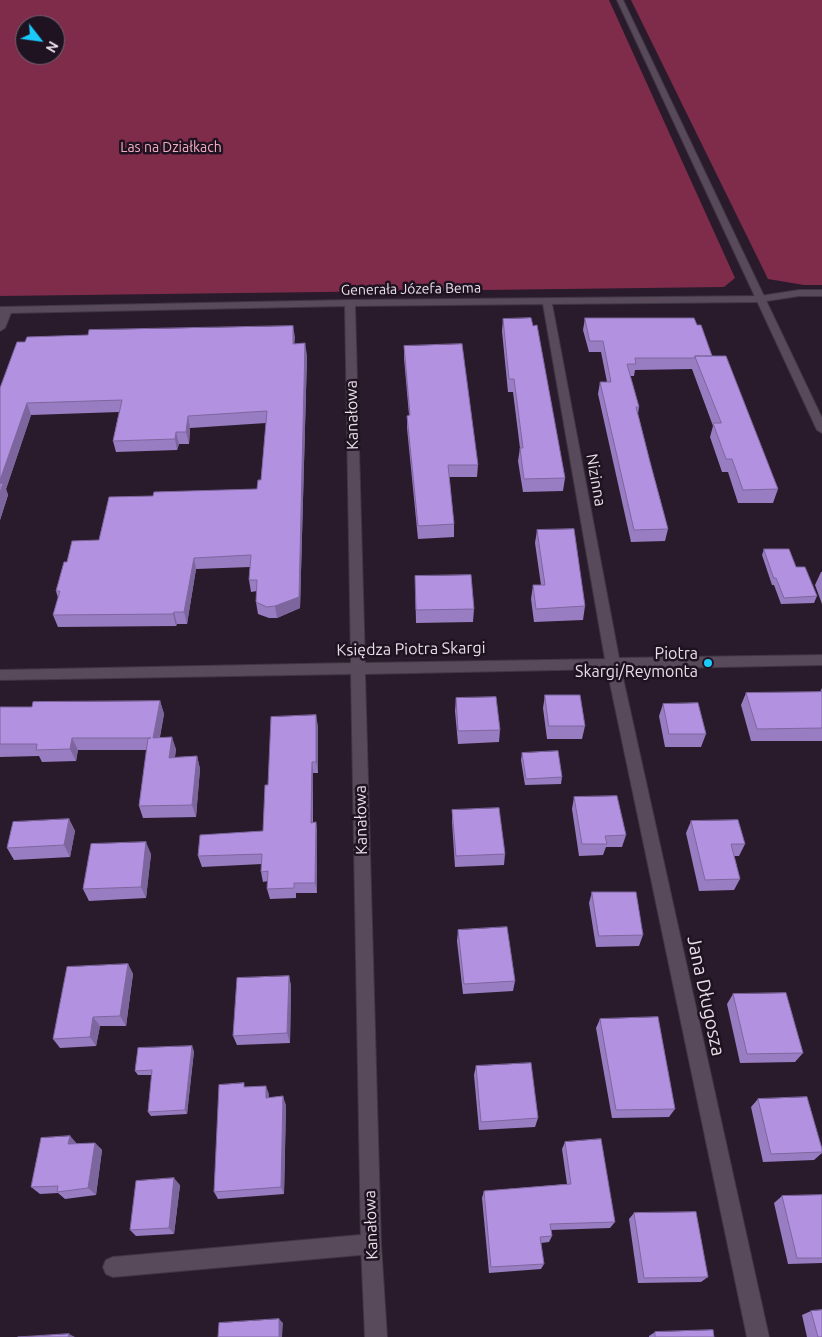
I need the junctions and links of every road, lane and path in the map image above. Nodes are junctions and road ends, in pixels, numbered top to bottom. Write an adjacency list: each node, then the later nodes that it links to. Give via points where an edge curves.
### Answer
1 (620, 0): 3 (street)
2 (822, 293): 3 (street, Generała Józefa Bema)
3 (760, 299): 4 (street, Generała Józefa Bema); 8 (street)
4 (548, 302): 5 (street, Generała Józefa Bema); 10 (street, Nizinna)
5 (350, 304): 6 (street, Generała Józefa Bema); 11 (street, Kanałowa)
6 (4, 310): 7 (street)
7 (0, 328)
8 (822, 430)
9 (822, 660): 10 (street, Księdza Piotra Skargi)
10 (613, 665): 11 (street, Księdza Piotra Skargi); 16 (street, Jana Długosza)
11 (358, 667): 12 (street, Księdza Piotra Skargi); 13 (street, Kanałowa)
12 (0, 675)
13 (372, 1244): 14 (street); 15 (street, Kanałowa)
14 (113, 1267)
15 (376, 1337)
16 (758, 1337)

